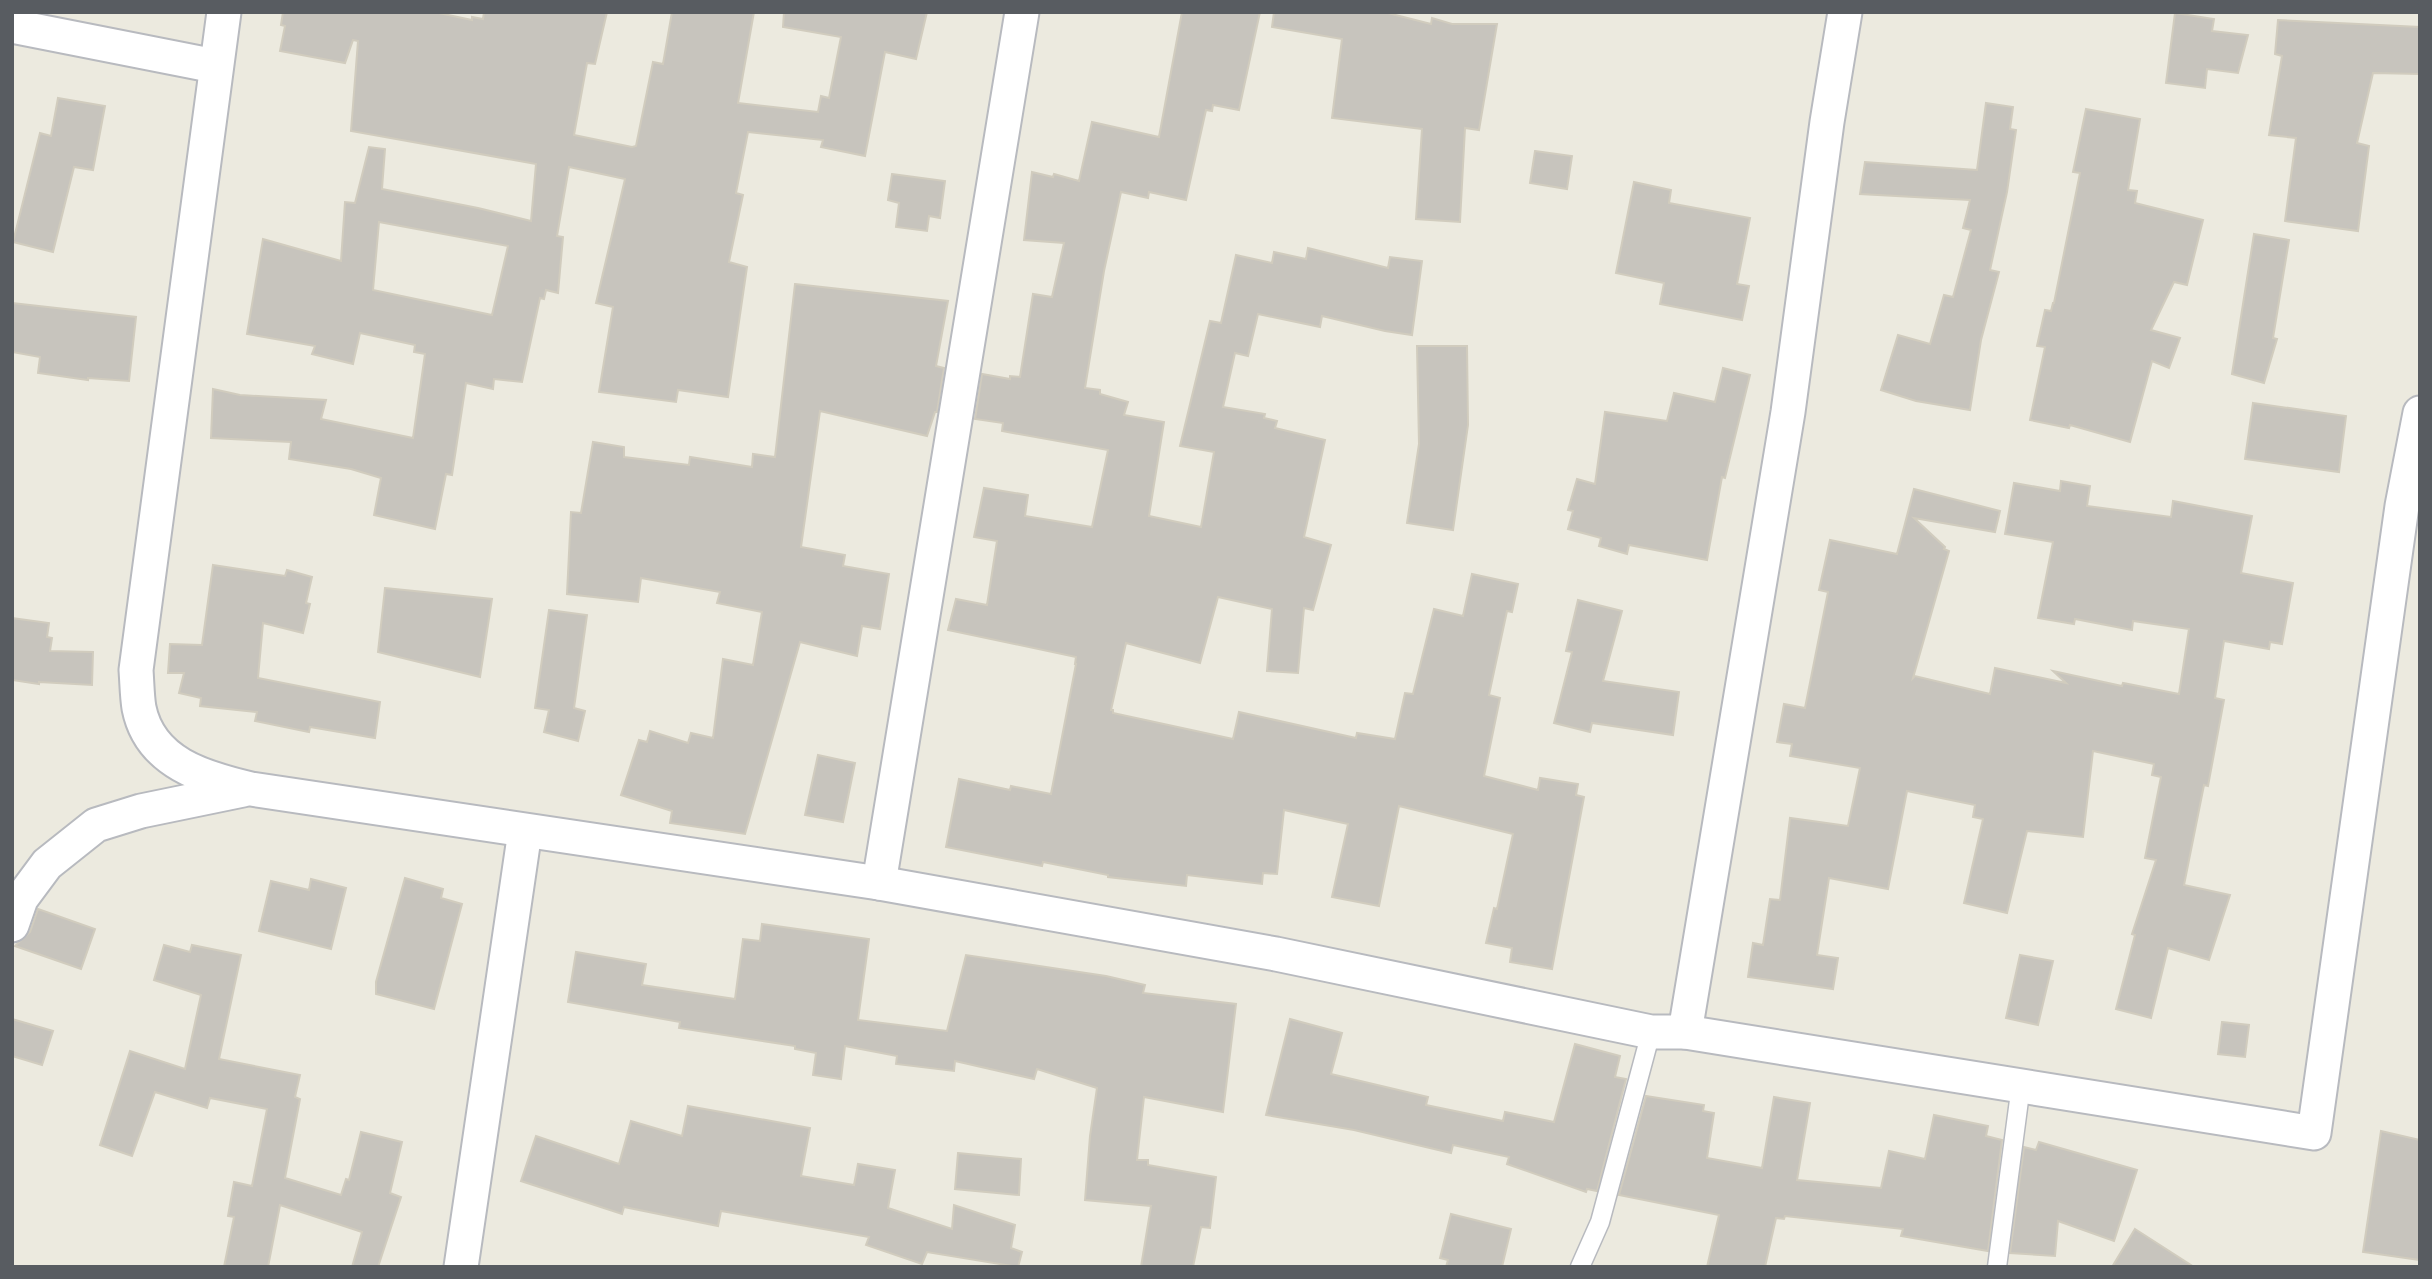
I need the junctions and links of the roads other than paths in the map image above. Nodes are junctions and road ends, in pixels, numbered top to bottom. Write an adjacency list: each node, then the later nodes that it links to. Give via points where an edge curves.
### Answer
1 (224, 12): 5 (street)
2 (1022, 12): 9 (street)
3 (1845, 12): 12 (street, via 1788,412)
4 (12, 26): 5 (street)
5 (215, 66): 7 (street, via 136,670 139,710 151,740 175,763 207,778)
6 (2420, 413): 13 (street, via 2402,506 2314,1133)
7 (251, 789): 8 (street); 10 (street, via 96,825 47,864 21,899)
8 (525, 831): 9 (street); 14 (street)
9 (879, 883): 11 (street, via 1276,954)
10 (12, 925)
11 (1651, 1032): 12 (street); 15 (lane, via 1600,1222)
12 (1685, 1032): 13 (street)
13 (2021, 1085): 16 (lane)
14 (461, 1267)
15 (1580, 1267)
16 (1997, 1267)

